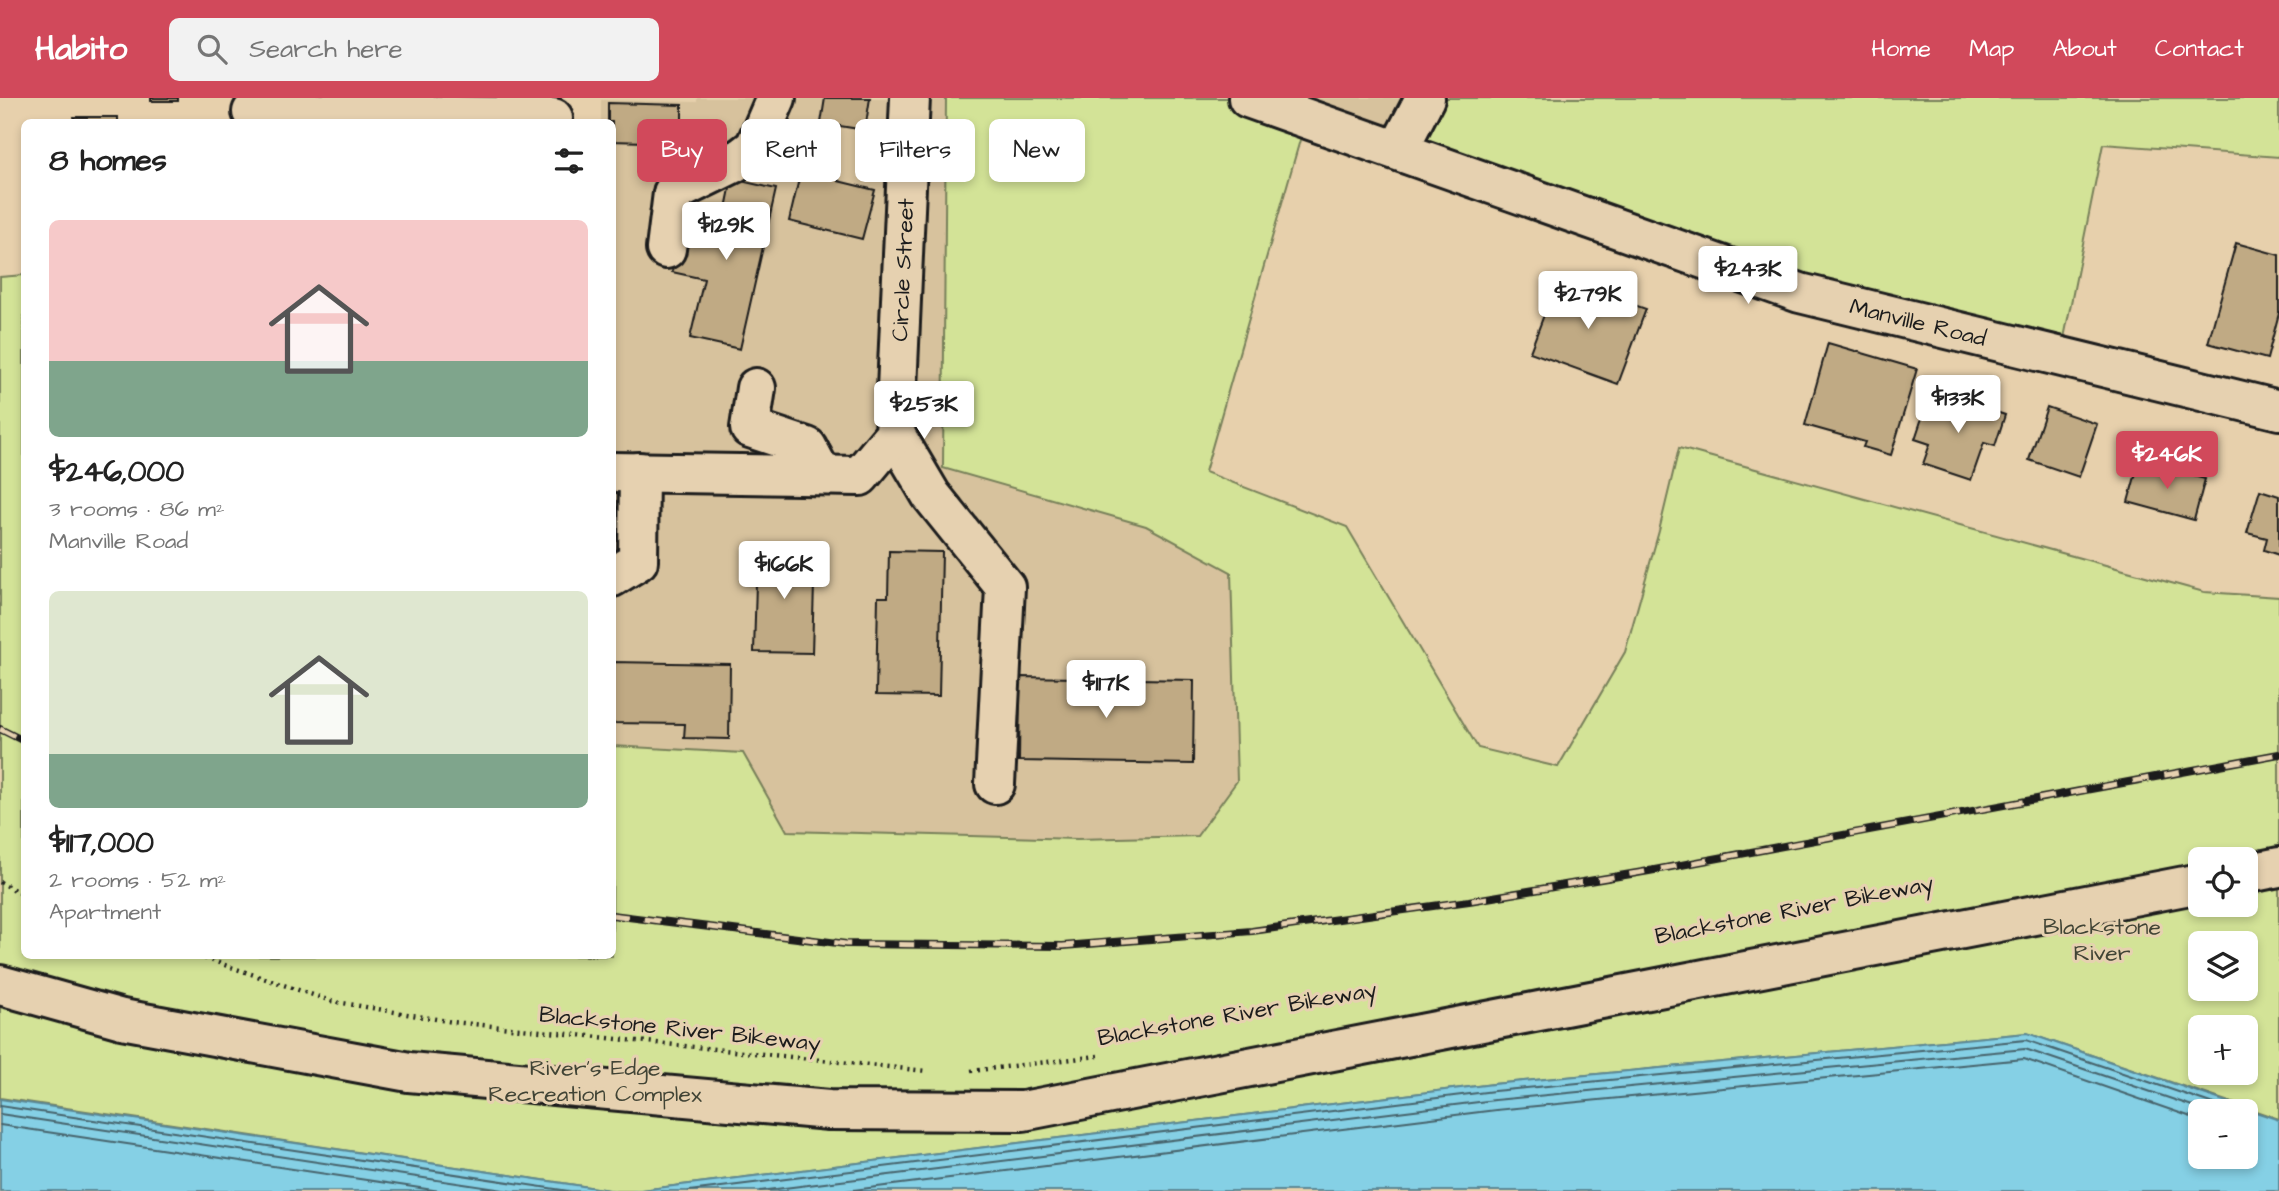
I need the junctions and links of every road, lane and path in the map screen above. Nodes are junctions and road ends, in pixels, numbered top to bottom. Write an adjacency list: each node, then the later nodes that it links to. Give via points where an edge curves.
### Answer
1 (776, 98): 8 (main road, via 755,147 734,163 673,193)
2 (910, 98): 11 (main road, Circle Street)
3 (1248, 98): 7 (main road, Manville Road)
4 (1425, 98): 7 (main road)
5 (252, 111): 6 (main road)
6 (553, 118)
7 (1398, 150): 10 (main road, Manville Road, via 1800,293)
8 (666, 249)
9 (756, 388): 13 (main road, via 750,428 807,447)
10 (2279, 410)
11 (895, 434): 13 (main road, via 860,476); 15 (main road, via 931,495 1005,587)
12 (626, 472): 13 (main road); 14 (main road, via 638,561)
13 (822, 475)
14 (616, 575)
15 (995, 784)
16 (2279, 867): 17 (main road)
17 (2258, 871)
18 (0, 882): 20 (path)
19 (2188, 885): 22 (main road, via 1023,1111 829,1110 409,1072 122,1019)
20 (21, 893)
21 (207, 959): 24 (path, Blackstone River Bikeway, via 331,1001 453,1022)
22 (0, 985)
23 (1102, 1056): 25 (path, Blackstone River Bikeway)
24 (937, 1072)
25 (964, 1072)

